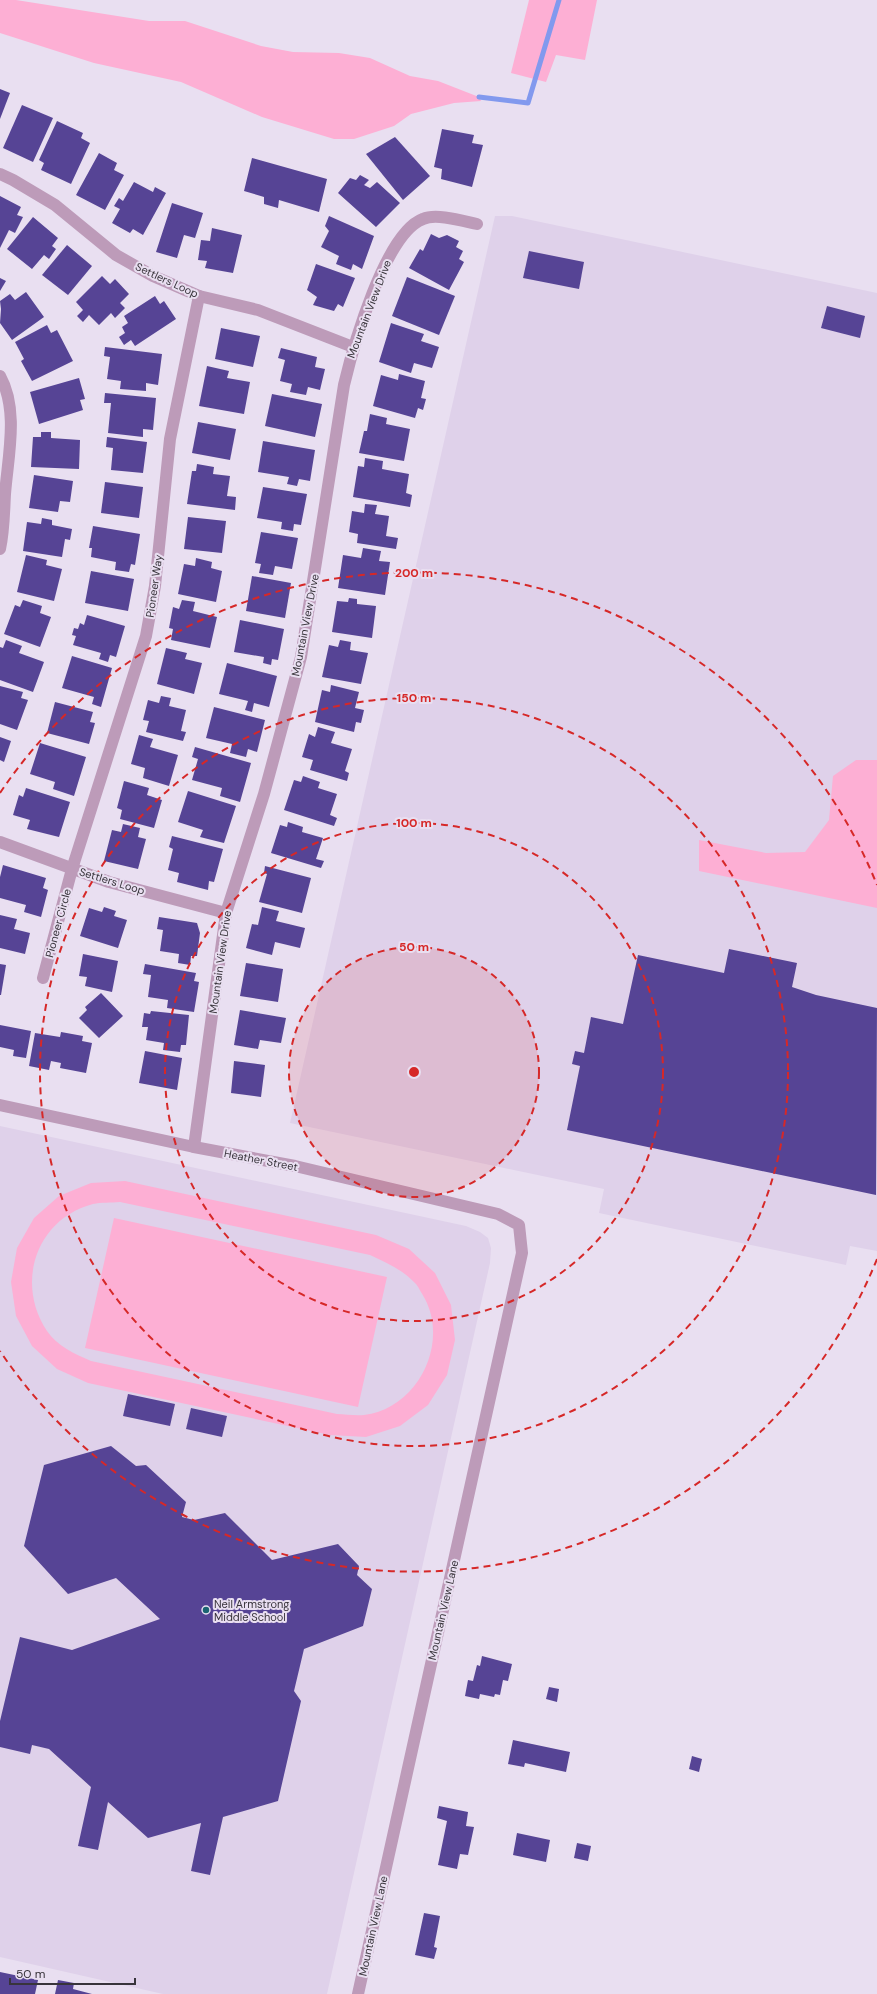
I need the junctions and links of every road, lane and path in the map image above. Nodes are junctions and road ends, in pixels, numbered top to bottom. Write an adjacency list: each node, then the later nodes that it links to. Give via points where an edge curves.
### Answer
1 (0, 174): 3 (street, Settlers Loop, via 55,205 116,255 153,276)
2 (477, 224): 4 (street, Mountain View Drive, via 446,217 423,218 408,230 394,245)
3 (199, 296): 4 (street, Settlers Loop, via 258,310); 8 (street, Pioneer Way, via 170,439 156,579 146,636)
4 (353, 347): 9 (street, Mountain View Drive, via 344,385 301,657 264,794)
5 (0, 376): 6 (street, via 10,406 10,438)
6 (0, 549)
7 (0, 842): 8 (street, Settlers Loop)
8 (72, 869): 9 (street, Settlers Loop, via 109,882); 10 (street, Pioneer Circle)
9 (226, 913): 12 (street, Mountain View Drive)
10 (43, 978)
11 (0, 1105): 12 (street, Heather Street)
12 (194, 1147): 13 (street, Heather Street, via 295,1166 498,1214)
13 (519, 1225): 14 (street, Mountain View Lane, via 522,1253)
14 (358, 1994)

